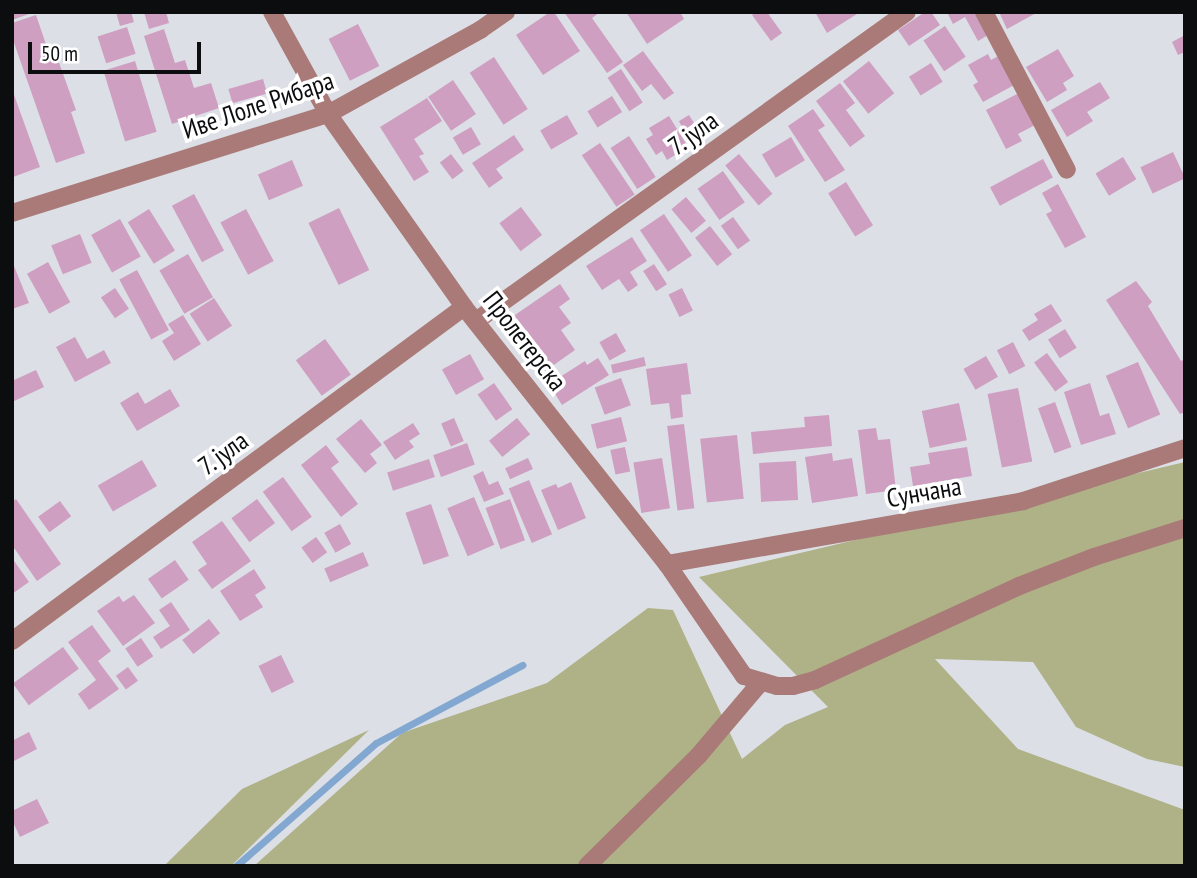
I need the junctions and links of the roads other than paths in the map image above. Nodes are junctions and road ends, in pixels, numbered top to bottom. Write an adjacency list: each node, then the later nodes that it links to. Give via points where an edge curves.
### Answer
1 (272, 12): 5 (street, Пролетерска)
2 (506, 12): 5 (street, Иве Лоле Рибара)
3 (907, 12): 9 (street, 7. јула)
4 (984, 12): 6 (street)
5 (328, 114): 7 (street, Иве Лоле Рибара); 8 (street, Пролетерска)
6 (1067, 170)
7 (12, 213)
8 (464, 307): 9 (street, Пролетерска); 13 (street, 7. јула)
9 (476, 321): 12 (street, Пролетерска)
10 (1185, 448): 12 (street, Сунчана, via 1023,501)
11 (1185, 528): 14 (street, via 1019,586 815,680 793,686)
12 (667, 564): 14 (street, Пролетерска, via 735,665 744,676)
13 (12, 641)
14 (760, 683): 15 (street, via 699,755)
15 (587, 866)

